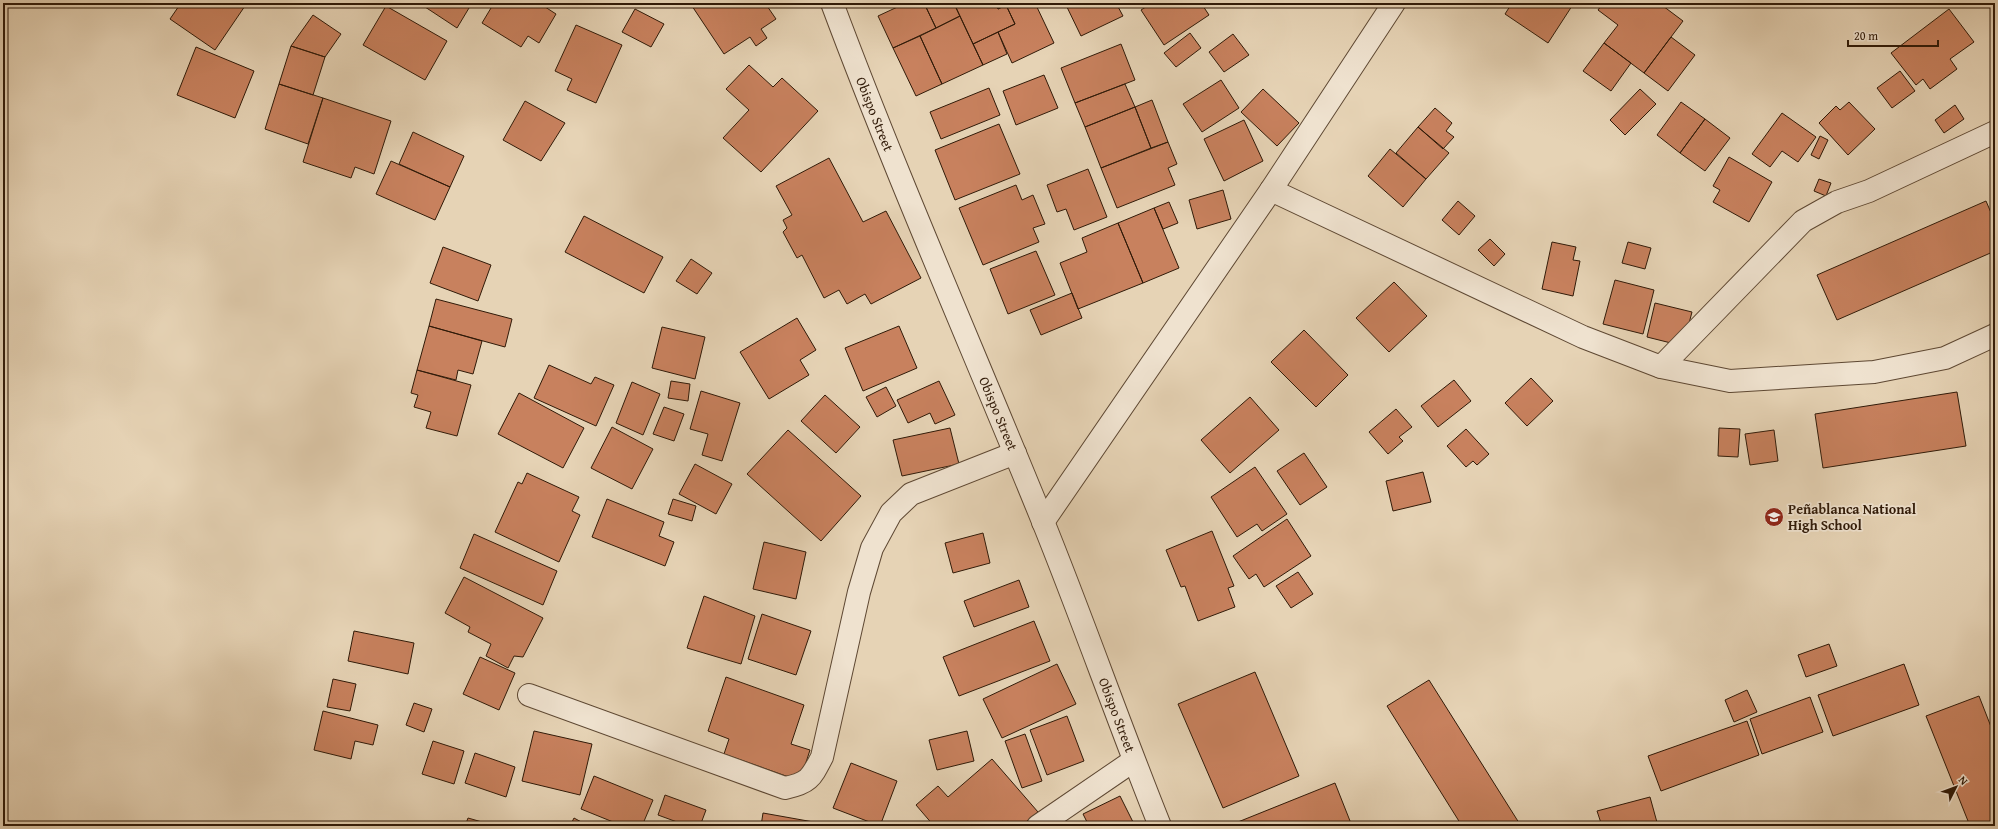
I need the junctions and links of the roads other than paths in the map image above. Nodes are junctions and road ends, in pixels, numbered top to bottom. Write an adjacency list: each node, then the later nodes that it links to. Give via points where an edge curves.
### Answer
1 (832, 3): 7 (street, Obispo Street, via 864,90)
2 (1394, 3): 4 (street)
3 (1995, 132): 6 (street, via 1869,191 1837,202 1803,221)
4 (1271, 190): 6 (street, via 1583,337); 8 (street)
5 (1995, 334): 6 (street, via 1945,358 1874,372 1730,381)
6 (1661, 367)
7 (1015, 453): 8 (street, Obispo Street); 9 (street, via 911,494 891,513 872,548 859,592 822,757 812,775 801,784 785,788)
8 (1043, 522): 10 (street, Obispo Street)
9 (529, 696)
10 (1134, 761): 11 (street); 12 (street, Obispo Street)
11 (1038, 826)
12 (1160, 826)

